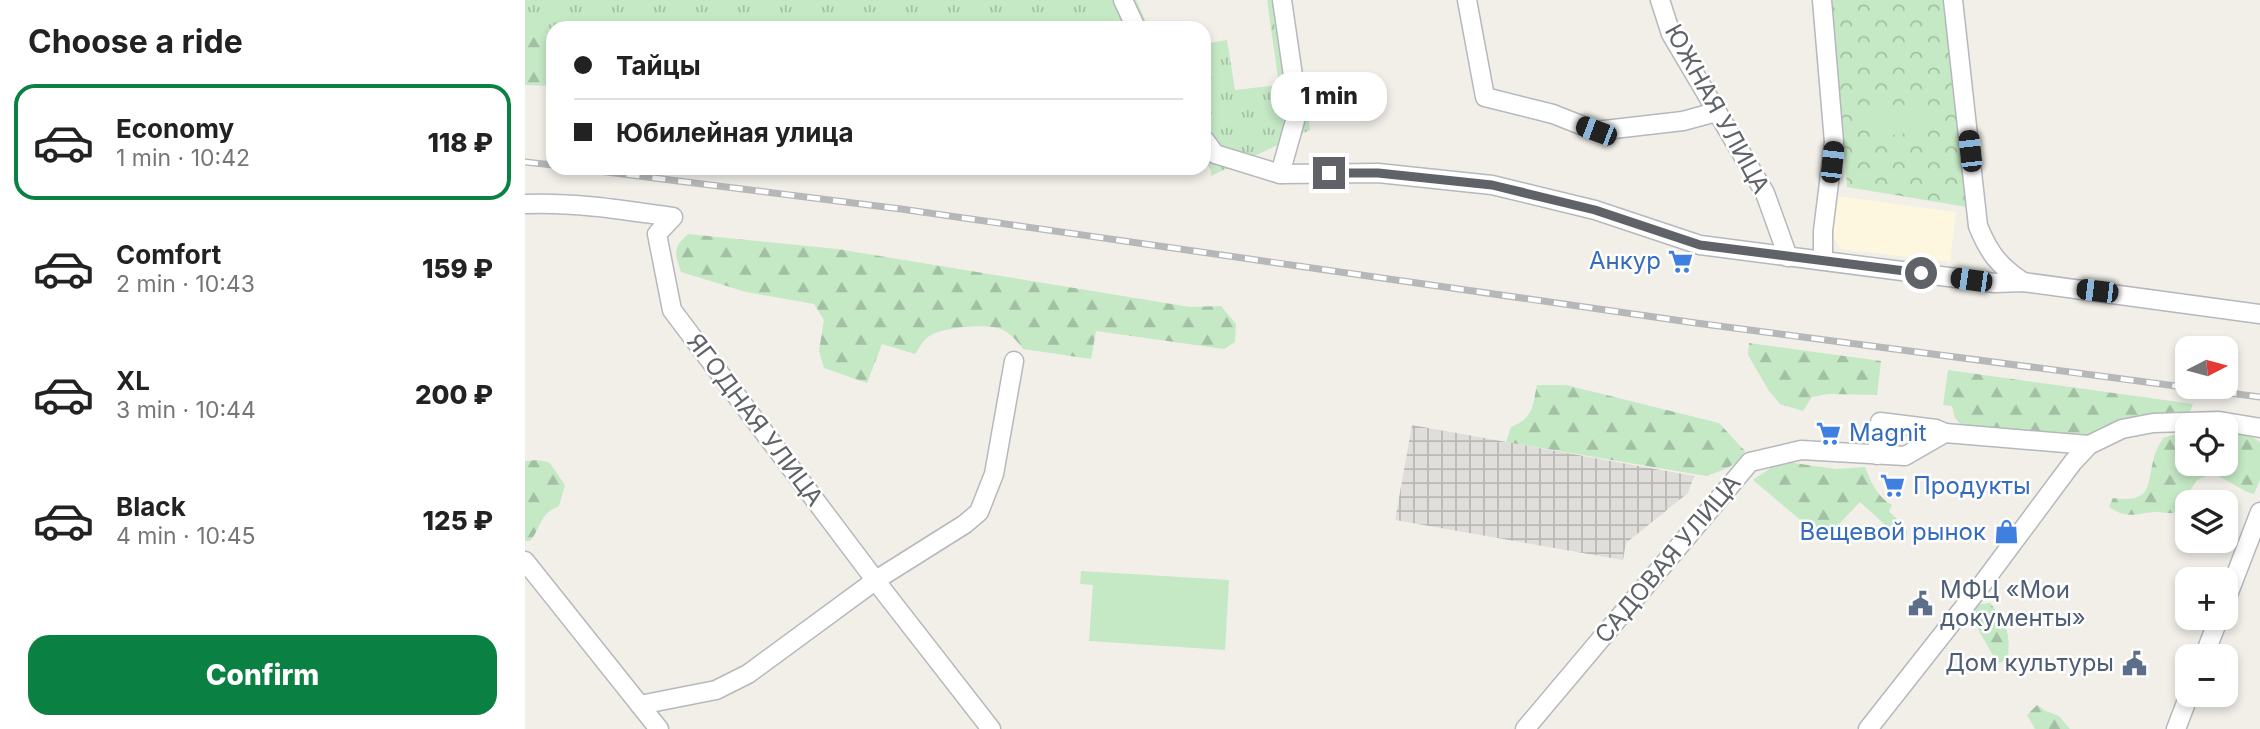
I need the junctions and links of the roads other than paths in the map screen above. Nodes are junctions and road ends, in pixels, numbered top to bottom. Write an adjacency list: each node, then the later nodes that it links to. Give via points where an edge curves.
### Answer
1 (1123, 0): 7 (street)
2 (1282, 0): 10 (street, via 1298,110)
3 (1467, 0): 8 (street, via 1485,97 1553,114 1596,131 1683,121)
4 (1660, 0): 8 (street, ЮЖНАЯ УЛИЦА, via 1671,34)
5 (1822, 0): 13 (street, via 1834,142)
6 (1954, 0): 14 (street, via 1978,226 1987,248 2005,270)
7 (1133, 21)
8 (1716, 112): 12 (street, ЮЖНАЯ УЛИЦА, via 1765,193)
9 (1211, 149): 10 (street, via 1215,154)
10 (1280, 174): 12 (street, via 1378,173 1492,185 1595,210 1700,245)
11 (525, 204): 24 (street, ЯГОДНАЯ УЛИЦА, via 593,206 673,218 657,234 672,310)
12 (1788, 257): 13 (street)
13 (1823, 260): 14 (street, via 1995,283)
14 (2023, 282): 15 (street)
15 (2260, 314)
16 (1014, 361): 24 (street, via 994,474 979,512)
17 (2260, 428): 19 (street, via 2219,421 2153,423 2122,429)
18 (1945, 433): 19 (street); 20 (street, САДОВАЯ УЛИЦА, via 1905,456); 20 (street, via 1880,422)
19 (2089, 445): 30 (street)
20 (1877, 455): 29 (street, САДОВАЯ УЛИЦА, via 1801,450 1750,462)
21 (2260, 512): 23 (street)
22 (525, 561): 25 (street)
23 (2238, 569)
24 (876, 580): 25 (street, via 748,674 716,690); 28 (street, ЯГОДНАЯ УЛИЦА)
25 (640, 705): 27 (street)
26 (2184, 707): 31 (street)
27 (659, 729)
28 (991, 729)
29 (1525, 729)
30 (1868, 729)
31 (2176, 729)

